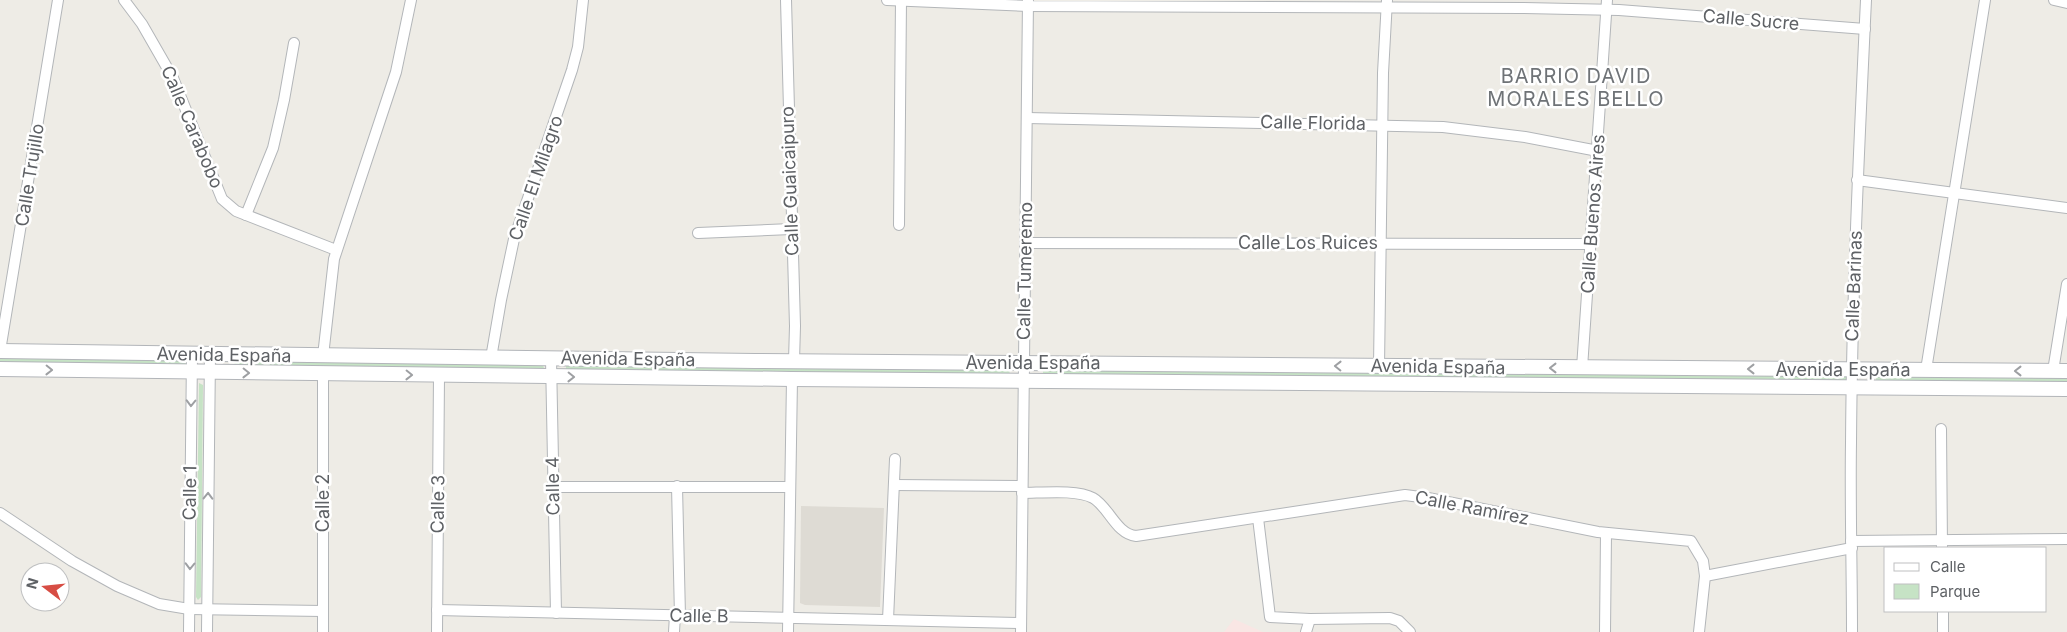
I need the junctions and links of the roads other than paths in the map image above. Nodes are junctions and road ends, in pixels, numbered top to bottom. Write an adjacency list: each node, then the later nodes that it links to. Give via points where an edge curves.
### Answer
1 (58, 0): 33 (street, Calle Trujillo)
2 (124, 0): 24 (street, Calle Carabobo, via 173,78 222,199)
3 (411, 0): 31 (street, via 396,72)
4 (583, 0): 37 (street, Calle El Milagro, via 572,70 514,239)
5 (786, 0): 26 (street, Calle Guaicaipuro)
6 (887, 0): 7 (street, Calle Sucre)
7 (901, 0): 11 (street, Calle Sucre); 25 (street)
8 (1866, 0): 16 (street, Calle Barinas)
9 (1985, 0): 22 (street)
10 (2054, 0): 12 (street)
11 (1028, 3): 13 (street, Calle Sucre); 18 (street, Calle Tumeremo)
12 (2067, 3)
13 (1273, 4): 14 (street, Calle Sucre)
14 (1387, 4): 15 (street, Calle Sucre); 19 (street)
15 (1607, 5): 16 (street, Calle Sucre); 20 (street, Calle Buenos Aires)
16 (1865, 29): 21 (street, Calle Barinas)
17 (294, 44): 24 (street, via 274,141)
18 (1027, 118): 19 (street, Calle Florida); 28 (street, Calle Tumeremo)
19 (1382, 124): 20 (street, Calle Florida, via 1491,132); 29 (street)
20 (1598, 151): 30 (street, Calle Buenos Aires)
21 (1857, 180): 22 (street); 44 (street, Calle Barinas)
22 (1954, 193): 23 (street); 45 (street)
23 (2067, 208)
24 (246, 216): 31 (street, Calle Carabobo)
25 (899, 225)
26 (791, 229): 27 (street); 39 (street, Calle Guaicaipuro)
27 (698, 233)
28 (1025, 243): 29 (street, Calle Los Ruices); 40 (street, Calle Tumeremo)
29 (1381, 243): 30 (street, Calle Los Ruices); 41 (street)
30 (1591, 244): 42 (street, Calle Buenos Aires)
31 (336, 250): 36 (street)
32 (2067, 284): 46 (street)
33 (0, 351): 34 (main road, Avenida España)
34 (192, 354): 35 (main road, Avenida España); 47 (street, Calle 1)
35 (210, 354): 36 (main road, Avenida España); 48 (street, Calle 1)
36 (323, 356): 37 (main road, Avenida España)
37 (491, 358): 38 (main road, Avenida España)
38 (551, 359): 39 (main road, Avenida España); 51 (street, Calle 4)
39 (794, 361): 40 (main road, Avenida España)
40 (1023, 363): 41 (main road, Avenida España, one-way to 40); 53 (street, Calle Tumeremo)
41 (1379, 366): 42 (main road, Avenida España, one-way to 41)
42 (1582, 368): 44 (main road, Avenida España, one-way to 42)
43 (0, 369): 47 (main road, Avenida España, one-way to 47)
44 (1852, 370): 45 (main road, Avenida España); 54 (street, Calle Barinas)
45 (1926, 370): 46 (main road, Avenida España, one-way to 45)
46 (2060, 371)
47 (192, 372): 48 (main road, Avenida España); 70 (street, Calle 1, one-way to 70)
48 (209, 373): 49 (main road, Avenida España, one-way to 49); 71 (street, Calle 1, one-way to 48)
49 (323, 374): 50 (main road, Avenida España, one-way to 50); 73 (street, Calle 2)
50 (439, 375): 51 (main road, Avenida España); 72 (street, Calle 3)
51 (551, 377): 52 (main road, Avenida España, one-way to 52); 60 (street, Calle 4)
52 (792, 379): 53 (main road, Avenida España); 61 (street)
53 (1023, 381): 54 (main road, Avenida España); 62 (street, Calle Tumeremo)
54 (1852, 388): 55 (main road, Avenida España); 68 (street, Calle Barinas)
55 (2067, 389)
56 (1941, 429): 67 (street)
57 (895, 459): 58 (street)
58 (894, 484): 62 (street, Calle Ramírez); 79 (street)
59 (677, 486): 60 (street); 61 (street); 76 (street)
60 (553, 487): 75 (street, Calle 4)
61 (789, 487): 77 (street)
62 (1022, 490): 64 (street, Calle Ramírez, via 1088,496 1132,535); 80 (street, Calle Tumeremo)
63 (0, 513): 70 (street, via 117,586 159,604)
64 (1258, 518): 65 (street, Calle Ramírez, via 1405,495); 78 (street, via 1270,617)
65 (1606, 533): 69 (street, Calle Ramírez, via 1691,541 1703,561); 89 (street)
66 (2067, 539): 67 (street)
67 (1942, 544): 68 (street)
68 (1852, 545): 69 (street); 91 (street, Calle Barinas)
69 (1705, 576): 90 (street)
70 (189, 609): 71 (street); 81 (street, Calle 1)
71 (207, 610): 73 (street); 82 (street, Calle 1)
72 (437, 610): 75 (street, Calle B); 84 (street, Calle 3)
73 (323, 611): 83 (street, Calle 2)
74 (1942, 612): 92 (street)
75 (556, 613): 76 (street, Calle B)
76 (677, 616): 77 (street, Calle B); 85 (street)
77 (788, 618): 79 (street, Calle B); 86 (street)
78 (1310, 619): 87 (street); 88 (street, via 1390,618 1400,621)
79 (888, 620): 80 (street, Calle B)
80 (1023, 629)
81 (189, 632)
82 (207, 632)
83 (322, 632)
84 (437, 632)
85 (674, 632)
86 (788, 632)
87 (1306, 632)
88 (1410, 632)
89 (1605, 632)
90 (1699, 632)
91 (1852, 632)
92 (1943, 632)

